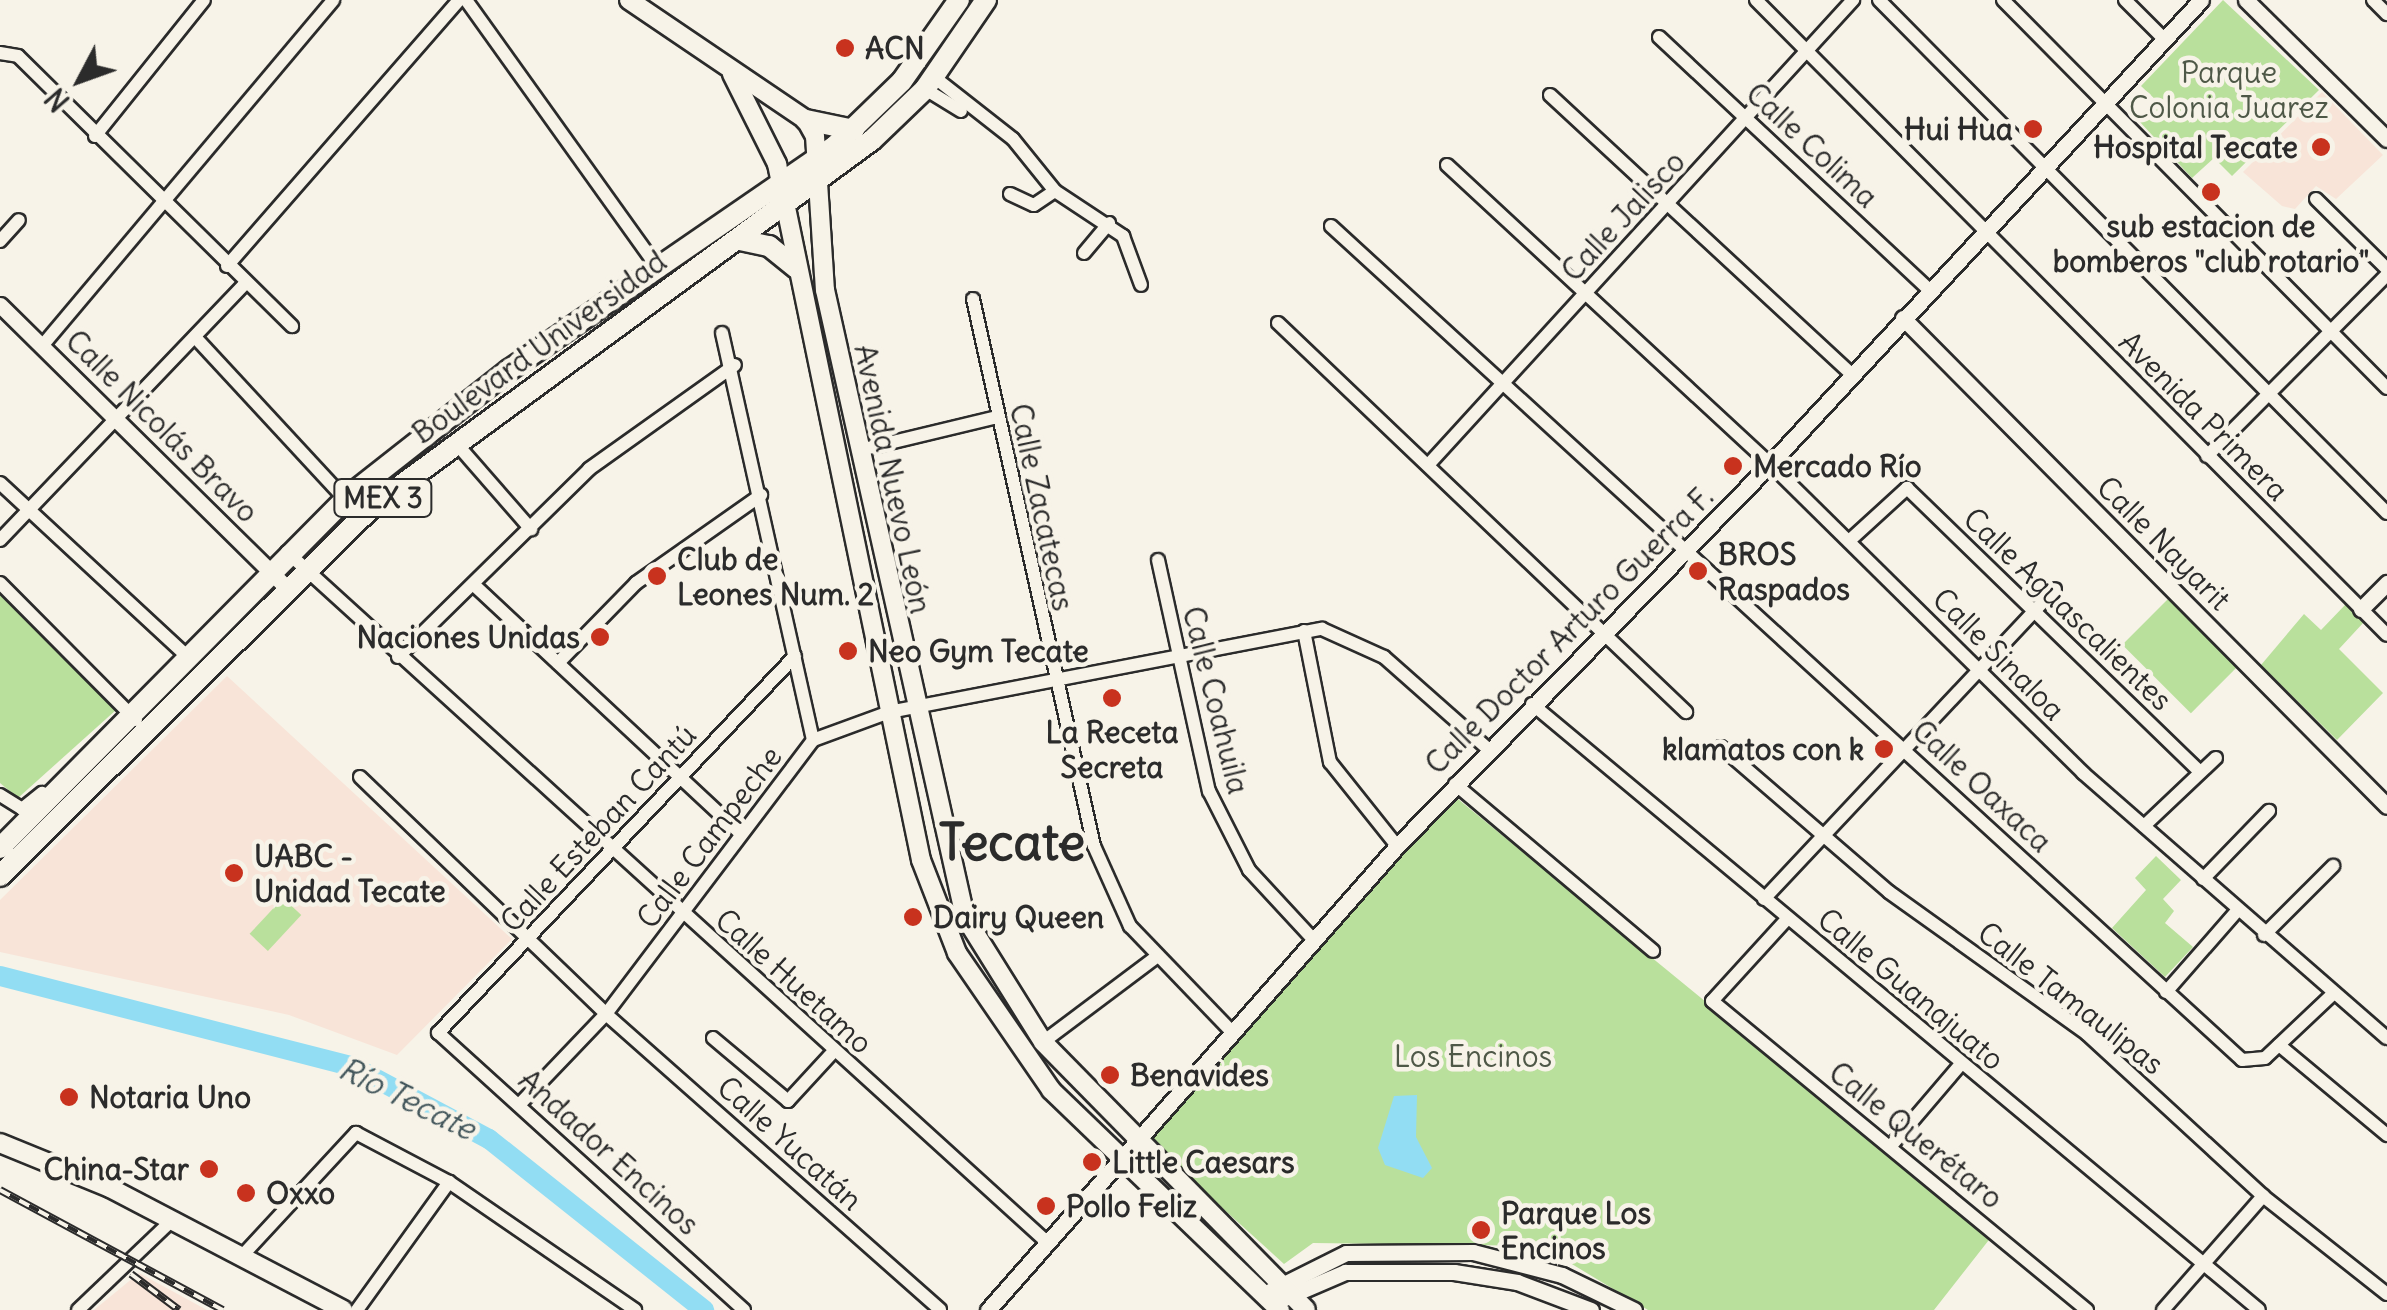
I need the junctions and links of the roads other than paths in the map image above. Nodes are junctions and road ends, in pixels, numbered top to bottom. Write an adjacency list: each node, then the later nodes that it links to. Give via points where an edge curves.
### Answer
1 (204, 0): 27 (street)
2 (333, 0): 37 (street)
3 (463, 0): 47 (street); 48 (street)
4 (630, 0): 20 (main road)
5 (958, 0): 26 (main road, Boulevard Universidad / MEX 3)
6 (986, 0): 21 (main road, Boulevard Universidad / MEX 3)
7 (1756, 0): 18 (street, Avenida Primera)
8 (1853, 0): 18 (street, Calle Jalisco)
9 (1879, 0): 31 (street)
10 (2002, 0): 23 (street)
11 (2125, 0): 17 (street)
12 (2201, 0): 17 (street, Calle Doctor Arturo Guerra F.)
13 (2246, 0): 28 (street)
14 (2373, 0): 15 (street)
15 (2387, 14)
16 (1659, 36): 24 (street, Calle Colima)
17 (2165, 40): 23 (street, Calle Doctor Arturo Guerra F.)
18 (1805, 50): 24 (street, Calle Jalisco); 43 (street, Avenida Primera)
19 (0, 53): 27 (street, via 18,56)
20 (729, 69): 25 (main road); 33 (main road, Avenida Nuevo León, via 768,139)
21 (929, 83): 32 (main road, Boulevard Universidad / MEX 3); 34 (street, via 1022,150)
22 (1550, 95): 38 (street)
23 (2103, 104): 31 (street, Calle Doctor Arturo Guerra F.); 61 (street)
24 (1746, 118): 38 (street, Calle Jalisco); 53 (street, Calle Colima)
25 (806, 120): 26 (main road); 29 (main road)
26 (854, 130): 29 (main road, Boulevard Universidad / MEX 3)
27 (95, 136): 37 (street)
28 (2387, 139)
29 (820, 158): 32 (main road, Avenida Nuevo León); 33 (main road, Boulevard Universidad / MEX 3)
30 (1447, 165): 54 (street, Calle Sinaloa)
31 (2044, 165): 43 (street, Calle Doctor Arturo Guerra F.); 69 (street)
32 (820, 182): 39 (main road, Boulevard Universidad / MEX 3); 74 (main road, Avenida Nuevo León, via 825,290)
33 (780, 184): 39 (main road, Avenida Nuevo León); 48 (main road, Boulevard Universidad / MEX 3)
34 (1054, 191): 35 (street, via 1034,206); 41 (street)
35 (1010, 194)
36 (2316, 199): 50 (street)
37 (162, 201): 47 (street); 63 (street)
38 (1670, 204): 54 (street, Calle Jalisco); 66 (street)
39 (786, 208): 44 (main road, Boulevard Universidad / MEX 3); 49 (main road, Avenida Nuevo León)
40 (18, 220): 45 (street)
41 (1109, 223): 46 (street); 52 (street, via 1132,250)
42 (1331, 226): 67 (street, Calle Oaxaca)
43 (1985, 232): 53 (street, Calle Doctor Arturo Guerra F.); 75 (street, Avenida Primera)
44 (740, 240): 49 (main road, via 769,246); 70 (main road, Boulevard Universidad / MEX 3)
45 (0, 242)
46 (1084, 253)
47 (227, 266): 51 (street)
48 (658, 268): 65 (main road, Boulevard Universidad / MEX 3)
49 (796, 268): 110 (main road, Avenida Nuevo León)
50 (2387, 272): 61 (street)
51 (246, 284): 59 (street); 62 (street)
52 (1141, 285)
53 (1930, 292): 57 (street, Calle Doctor Arturo Guerra F.)
54 (1586, 294): 67 (street, Calle Jalisco); 77 (street, Calle Sinaloa)
55 (974, 299): 71 (street, Calle Zacatecas)
56 (0, 306): 63 (street, Calle Nicolás Bravo)
57 (1903, 318): 66 (street, Calle Doctor Arturo Guerra F.); 125 (street, Calle Nayarit)
58 (1278, 322): 76 (street)
59 (292, 326)
60 (722, 333): 64 (street)
61 (2332, 333): 68 (street); 69 (street)
62 (194, 337): 72 (street); 80 (street)
63 (42, 346): 72 (street, Calle Nicolás Bravo)
64 (735, 365): 79 (street); 83 (street, via 619,444)
65 (509, 370): 70 (main road, via 512,390); 80 (main road, Boulevard Universidad / MEX 3)
66 (1852, 375): 77 (street, Calle Doctor Arturo Guerra F.)
67 (1506, 380): 76 (street, Calle Jalisco); 86 (street, Calle Oaxaca)
68 (2387, 388)
69 (2270, 394): 75 (street); 82 (street)
70 (492, 414): 73 (main road, Boulevard Universidad / MEX 3)
71 (997, 417): 74 (street); 107 (street, Calle Zacatecas)
72 (116, 418): 81 (street); 90 (street, Calle Nicolás Bravo)
73 (455, 442): 83 (street); 89 (main road, Boulevard Universidad / MEX 3)
74 (860, 450): 109 (main road, Avenida Nuevo León)
75 (2207, 456): 96 (street, Avenida Primera)
76 (1429, 464): 99 (street)
77 (1770, 464): 85 (street, Calle Sinaloa); 86 (street, Calle Doctor Arturo Guerra F.)
78 (0, 483): 81 (street)
79 (761, 495): 103 (street); 105 (street, via 636,583)
80 (345, 499): 87 (main road, Boulevard Universidad / MEX 3)
81 (28, 508): 84 (street); 102 (street)
82 (2387, 513)
83 (530, 529): 93 (street)
84 (0, 540)
85 (1849, 541): 97 (street, Calle Aguascalientes, via 1899,490); 106 (street, Calle Sinaloa)
86 (1688, 548): 99 (street, Calle Doctor Arturo Guerra F.); 116 (street, Calle Oaxaca)
87 (288, 552): 89 (street, Calle Huetamo); 90 (main road, Boulevard Universidad / MEX 3)
88 (1158, 560): 101 (street, Calle Coahuila)
89 (305, 567): 94 (main road, Boulevard Universidad / MEX 3); 104 (street, Calle Huetamo)
90 (269, 571): 94 (street, Calle Nicolás Bravo); 102 (main road, Boulevard Universidad / MEX 3)
91 (0, 583): 112 (street)
92 (2387, 583): 96 (street)
93 (473, 584): 104 (street); 105 (street)
94 (285, 586): 113 (main road, Boulevard Universidad / MEX 3)
95 (2055, 589): 97 (street)
96 (2361, 609): 100 (street, Avenida Primera)
97 (2032, 612): 106 (street); 119 (street, Calle Aguascalientes)
98 (1304, 631): 101 (street, Calle Campeche); 117 (street, Calle Campeche, via 1364,643); 130 (street, via 1330,762)
99 (1604, 632): 108 (street, Calle Doctor Arturo Guerra F.); 111 (street)
100 (2387, 635)
101 (1176, 654): 107 (street, Calle Campeche); 141 (street, Calle Coahuila, via 1228,836)
102 (188, 656): 112 (main road, Boulevard Universidad / MEX 3)
103 (795, 656): 114 (street); 121 (street, Calle Esteban Cantú)
104 (398, 657): 132 (street, Calle Huetamo)
105 (558, 662): 121 (street)
106 (1980, 668): 116 (street); 127 (street, Calle Sinaloa)
107 (1053, 677): 109 (street, Calle Campeche); 144 (street, Calle Zacatecas, via 1094,846)
108 (1532, 704): 117 (street, Calle Doctor Arturo Guerra F.); 136 (street, Calle Guanajuato)
109 (913, 708): 110 (street, Calle Campeche); 152 (main road, Avenida Nuevo León, via 966,917)
110 (889, 712): 114 (street, Calle Campeche); 161 (main road, Avenida Nuevo León, via 921,860 972,982 1026,1061)
111 (1686, 712)
112 (132, 716): 113 (street); 122 (main road, Boulevard Universidad / MEX 3)
113 (149, 732): 134 (main road, Boulevard Universidad / MEX 3)
114 (813, 740): 128 (street, Calle Campeche)
115 (1722, 747): 129 (street, Calle Tamaulipas)
116 (1905, 748): 129 (street); 145 (street, Calle Oaxaca)
117 (1488, 749): 123 (street, Calle Doctor Arturo Guerra F.)
118 (2216, 758): 119 (street)
119 (2200, 772): 127 (street)
120 (360, 777): 142 (street, Calle Yucatán)
121 (681, 777): 128 (street); 132 (street, Calle Esteban Cantú)
122 (67, 782): 124 (street, via 22,808); 131 (main road, Boulevard Universidad / MEX 3)
123 (1455, 784): 130 (street, Calle Doctor Arturo Guerra F.); 143 (street)
124 (0, 795)
125 (2387, 806)
126 (2268, 810): 135 (street)
127 (2144, 826): 135 (street, Calle Sinaloa)
128 (740, 833): 138 (street, Calle Campeche)
129 (1824, 833): 136 (street); 163 (street, Calle Tamaulipas, via 1889,892 2087,1034)
130 (1396, 846): 141 (street, Calle Doctor Arturo Guerra F.)
131 (0, 848)
132 (614, 850): 138 (street, Calle Huetamo); 142 (street, Calle Esteban Cantú)
133 (2333, 866): 140 (street)
134 (0, 876)
135 (2203, 879): 137 (street, Calle Sinaloa)
136 (1764, 899): 139 (street, Calle Guanajuato)
137 (2237, 911): 140 (street, Calle Sinaloa); 145 (street)
138 (684, 914): 147 (street, Calle Campeche); 154 (street, Calle Huetamo)
139 (1787, 919): 155 (street, Calle Guanajuato); 160 (street, Calle Querétaro, via 1712,1001)
140 (2264, 935): 146 (street, Calle Sinaloa)
141 (1313, 939): 148 (street, Calle Doctor Arturo Guerra F.)
142 (526, 940): 147 (street, Calle Yucatán); 149 (street, Calle Esteban Cantú)
143 (1653, 950)
144 (1155, 958): 148 (street, Calle Zacatecas); 152 (street)
145 (2166, 992): 153 (street, Calle Oaxaca, via 2242,1060 2258,1062)
146 (2333, 994): 151 (street, Calle Sinaloa); 153 (street)
147 (606, 1014): 156 (street, Calle Campeche); 176 (street, Calle Yucatán)
148 (1232, 1032): 158 (street, Calle Doctor Arturo Guerra F.)
149 (438, 1034): 156 (street, Andador Encinos)
150 (714, 1038): 154 (street, via 788,1101)
151 (2387, 1038)
152 (1043, 1042): 158 (main road, Avenida Nuevo León)
153 (2279, 1046): 157 (street)
154 (834, 1052): 165 (street, Calle Huetamo)
155 (1961, 1064): 160 (street); 167 (street, Calle Guanajuato)
156 (519, 1105): 175 (street, Andador Encinos)
157 (2387, 1136)
158 (1139, 1139): 161 (street, Calle Doctor Arturo Guerra F.); 168 (main road, Avenida Nuevo León)
159 (0, 1143): 164 (main road)
160 (1890, 1147): 181 (street, Calle Querétaro)
161 (1123, 1157): 165 (street, Calle Doctor Arturo Guerra F.); 170 (main road, Avenida Nuevo León)
162 (449, 1182): 166 (street, via 356,1132); 173 (street); 174 (street)
163 (2263, 1196): 167 (street); 169 (street, Calle Tamaulipas)
164 (171, 1221): 166 (main road); 171 (street)
165 (1047, 1242): 177 (street, Calle Doctor Arturo Guerra F.)
166 (242, 1256): 172 (main road)
167 (2204, 1264): 182 (street); 183 (street, Calle Guanajuato)
168 (1289, 1285): 170 (street); 178 (main road, Avenida Nuevo León); 179 (street, via 1345,1272 1454,1272 1518,1282); 180 (street, via 1346,1253 1474,1252 1562,1275)
169 (2387, 1294)
170 (1275, 1302)
171 (78, 1310)
172 (342, 1310)
173 (357, 1310)
174 (636, 1310)
175 (744, 1310)
176 (940, 1310)
177 (988, 1310)
178 (1306, 1310)
179 (1591, 1310)
180 (1634, 1310)
181 (2087, 1310)
182 (2163, 1310)
183 (2260, 1310)

